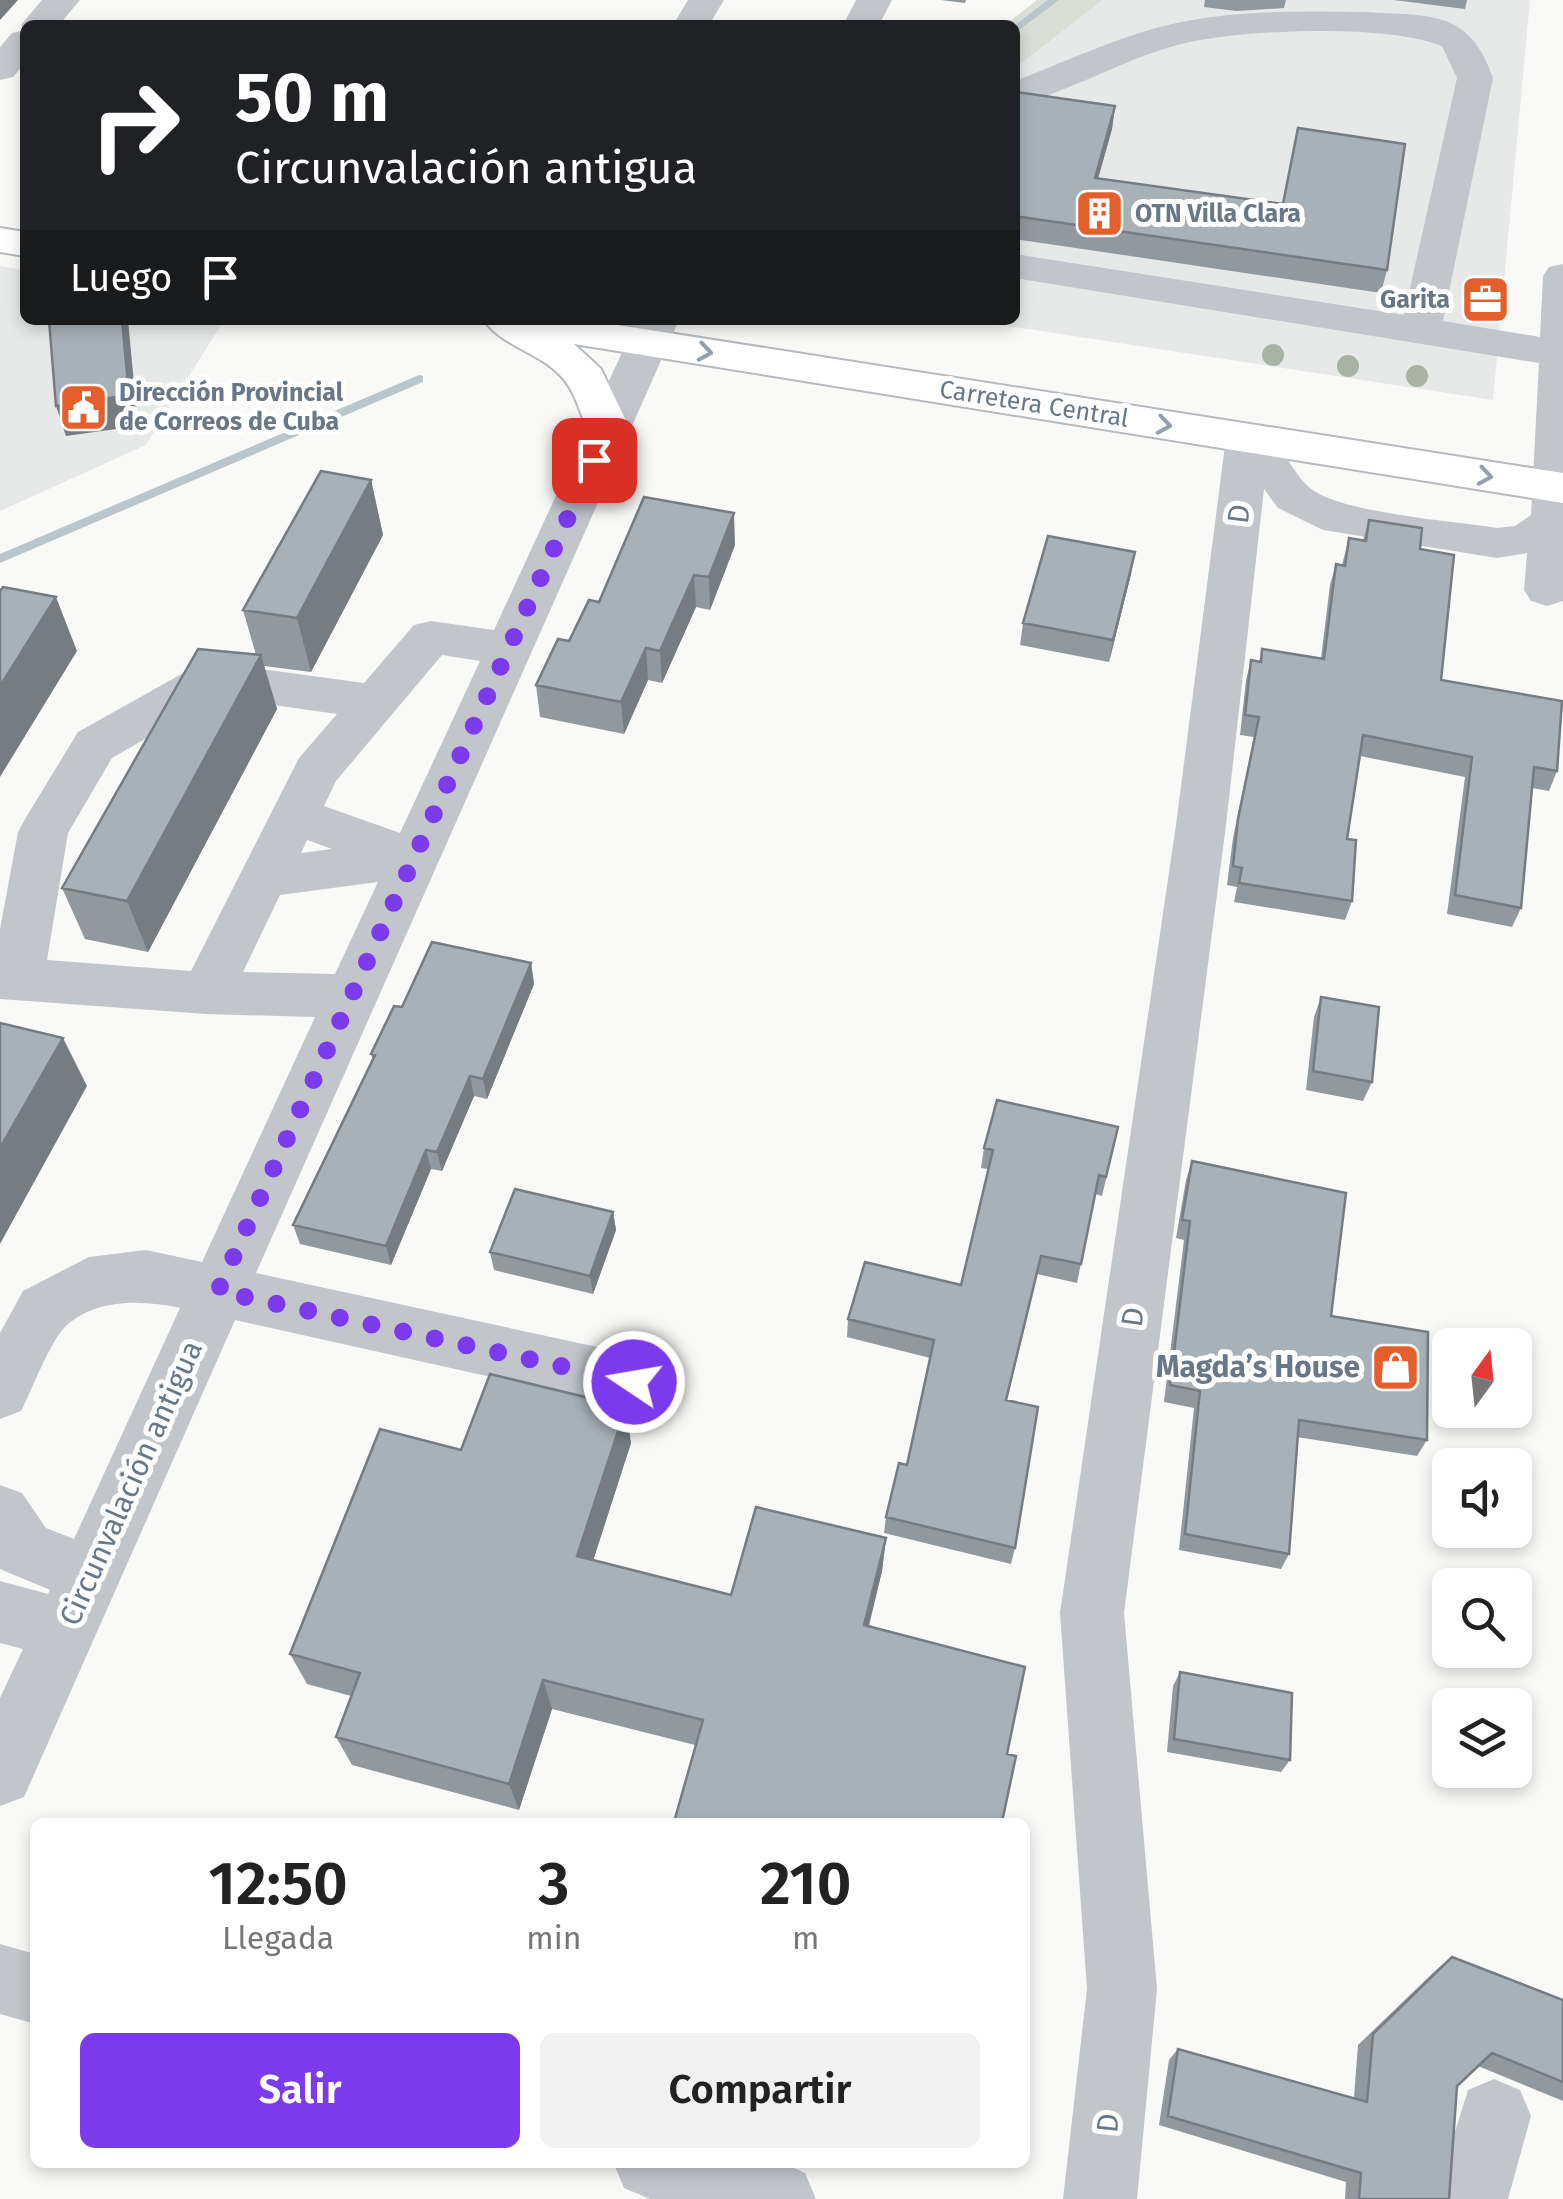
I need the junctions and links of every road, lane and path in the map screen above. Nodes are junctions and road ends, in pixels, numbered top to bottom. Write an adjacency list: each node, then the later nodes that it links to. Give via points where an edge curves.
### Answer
1 (62, 0): 2 (street)
2 (44, 20)
3 (20, 47): 4 (street)
4 (0, 69)
5 (1020, 92): 11 (street, via 1177,34 1230,25 1352,23 1452,35 1475,78)
6 (1020, 267): 11 (street)
7 (1563, 276): 13 (street)
8 (507, 325): 14 (main road, via 560,350 595,388)
9 (572, 325): 12 (main road, Carretera Central)
10 (748, 325): 16 (main road, Carretera Central)
11 (1421, 330): 13 (street)
12 (653, 331): 14 (street, Circunvalación antigua); 15 (main road, Carretera Central, one-way to 15)
13 (1560, 352): 16 (street)
14 (608, 429): 18 (street, Circunvalación antigua)
15 (1248, 438): 16 (main road, Carretera Central, one-way to 16); 16 (street, via 1294,498 1323,515 1496,543 1542,533); 38 (street, D, via 1092,1613 1122,1989)
16 (1558, 479): 17 (street)
17 (1547, 590)
18 (507, 649): 19 (street, via 431,637); 21 (street, Circunvalación antigua)
19 (373, 702): 20 (street, via 316,771); 23 (street, via 211,679 95,745 43,832)
20 (294, 814): 21 (street); 22 (street)
21 (413, 858): 22 (street); 25 (street, Circunvalación antigua)
22 (264, 877): 24 (street)
23 (8, 979): 24 (street)
24 (206, 992): 25 (street)
25 (351, 996): 26 (street, Circunvalación antigua)
26 (218, 1291): 27 (street); 28 (street, via 146,1275 89,1284 44,1309); 30 (street, Circunvalación antigua)
27 (634, 1382)
28 (0, 1392)
29 (0, 1514): 30 (street, via 24,1550)
30 (77, 1603): 31 (street); 32 (street, Circunvalación antigua)
31 (0, 1612)
32 (0, 1773)
33 (0, 1979): 34 (street)
34 (30, 1988)
35 (1494, 2116): 39 (street)
36 (671, 2168): 37 (street)
37 (779, 2199)
38 (1100, 2199)
39 (1471, 2199)

